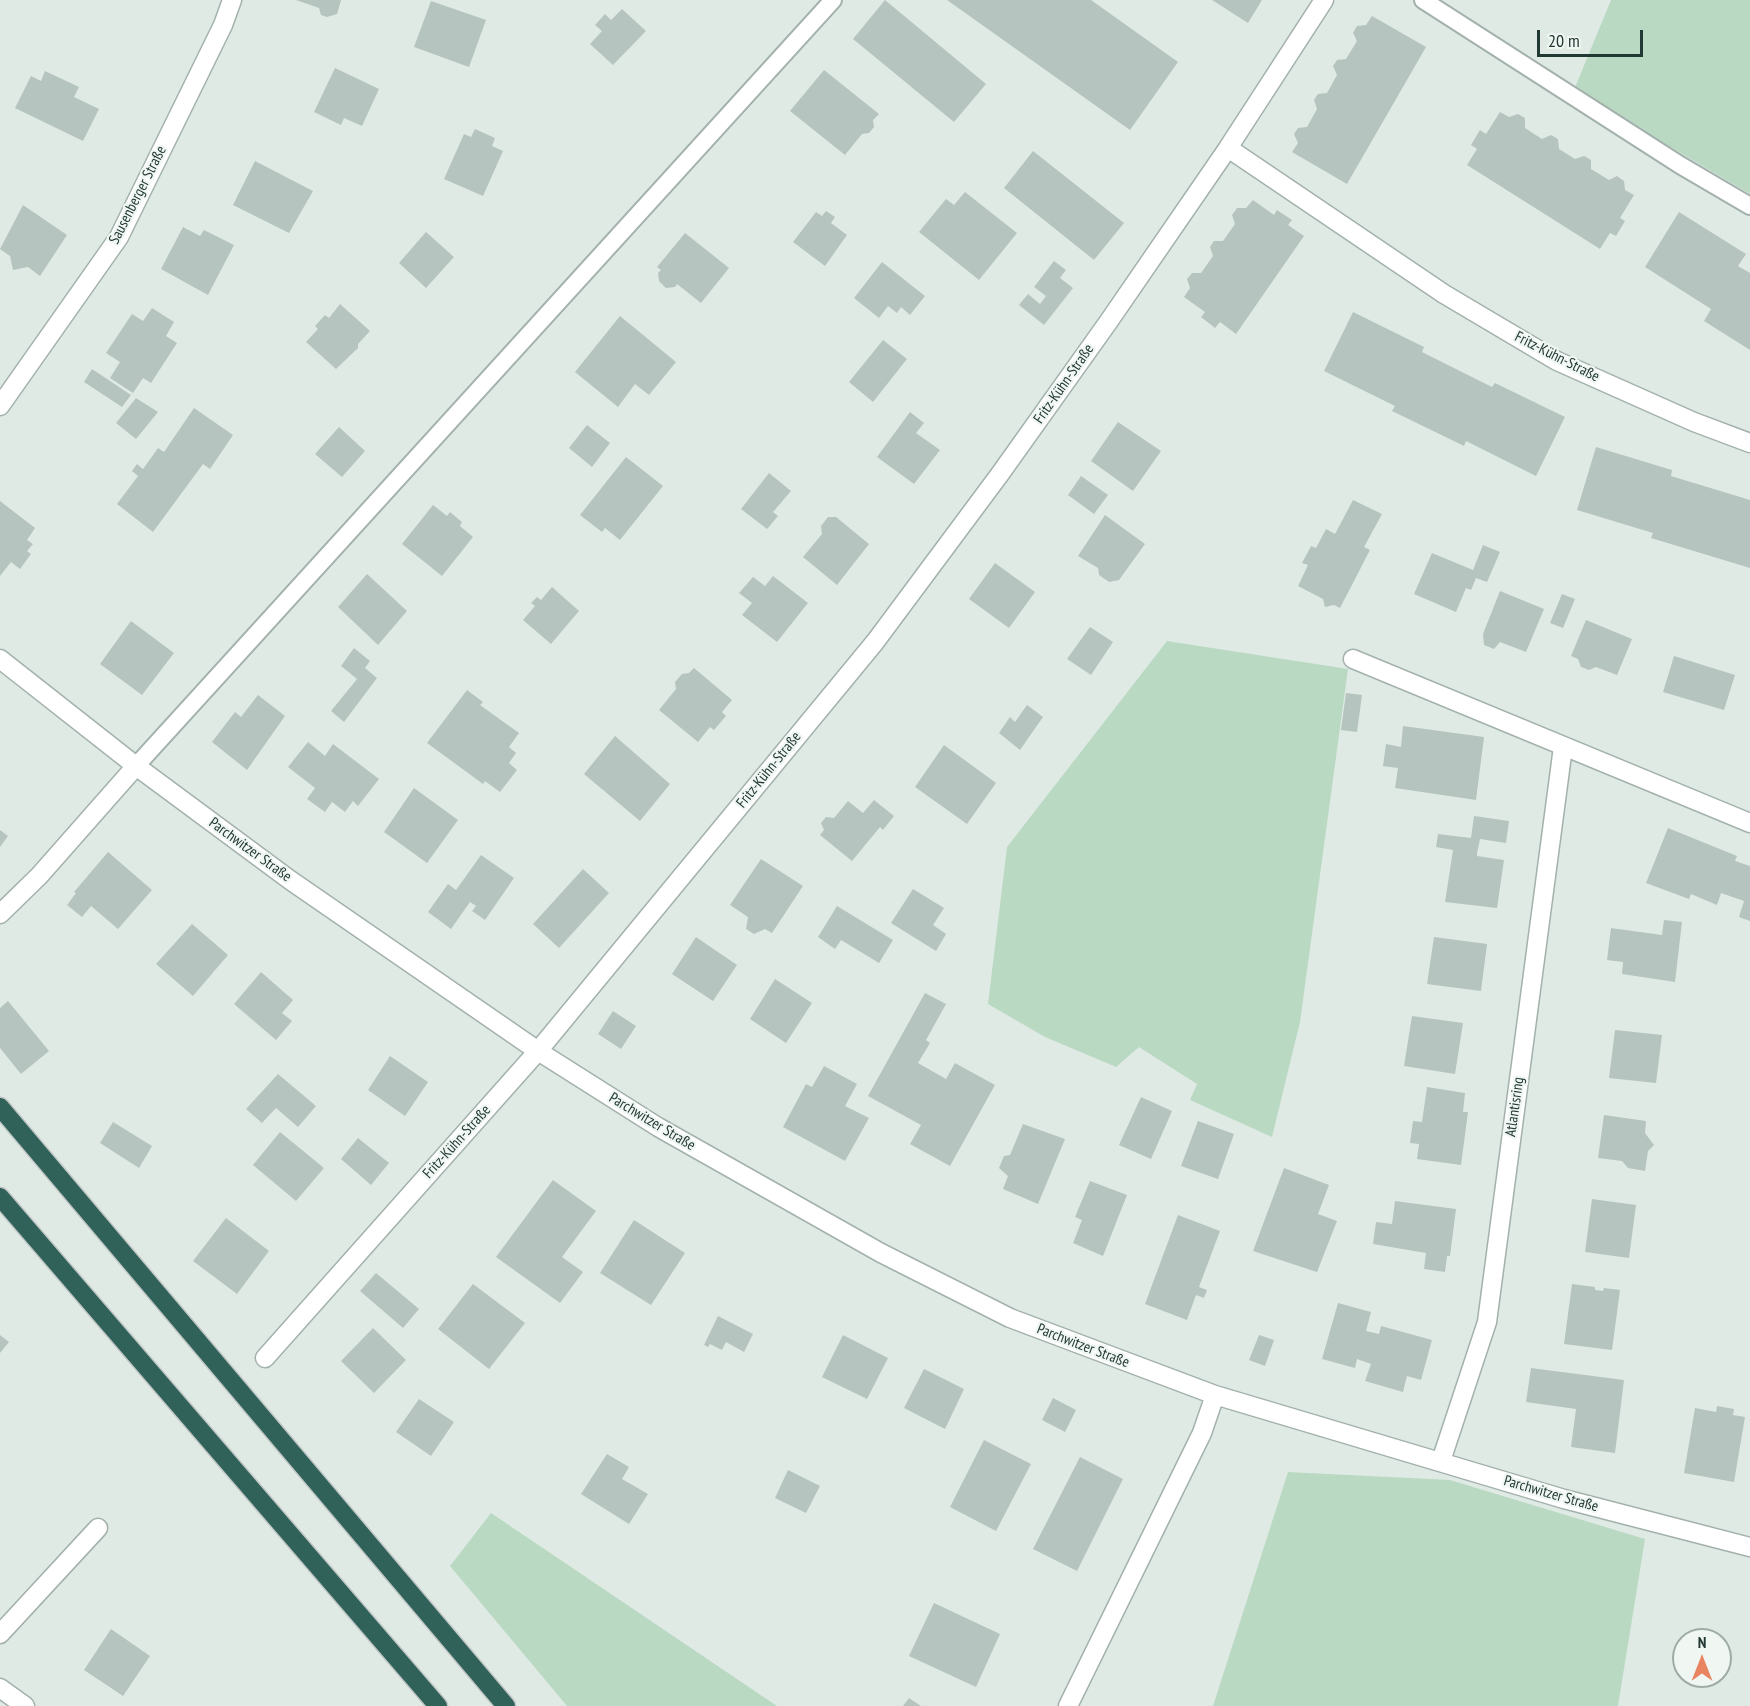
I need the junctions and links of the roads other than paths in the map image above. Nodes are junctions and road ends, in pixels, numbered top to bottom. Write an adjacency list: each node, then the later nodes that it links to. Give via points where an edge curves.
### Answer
1 (232, 0): 7 (street, Sausenberger Straße, via 119,237)
2 (833, 0): 12 (lane)
3 (1324, 0): 5 (street, Fritz-Kühn-Straße)
4 (1423, 0): 6 (lane)
5 (1228, 148): 8 (street, Fritz-Kühn-Straße, via 1444,294 1557,361); 15 (street, Fritz-Kühn-Straße, via 1007,464 875,642)
6 (1750, 206)
7 (0, 406)
8 (1750, 443)
9 (0, 659): 12 (street, Parchwitzer Straße)
10 (1353, 659): 11 (street)
11 (1563, 747): 13 (street); 20 (street, Atlantisring, via 1487,1322)
12 (136, 766): 14 (street, via 39,876); 15 (street, Parchwitzer Straße, via 290,880)
13 (1750, 823)
14 (0, 914)
15 (538, 1052): 18 (street, Fritz-Kühn-Straße); 19 (street, Parchwitzer Straße, via 658,1127 881,1252 1010,1318)
16 (0, 1107): 27 (highway)
17 (0, 1197): 26 (highway)
18 (265, 1358)
19 (1215, 1395): 20 (street, Parchwitzer Straße); 28 (street, via 1202,1433)
20 (1441, 1461): 22 (street, Parchwitzer Straße, via 1564,1499)
21 (98, 1528): 23 (street)
22 (1750, 1547)
23 (0, 1634)
24 (0, 1688): 25 (street)
25 (25, 1706)
26 (438, 1706)
27 (506, 1706)
28 (1068, 1706)

